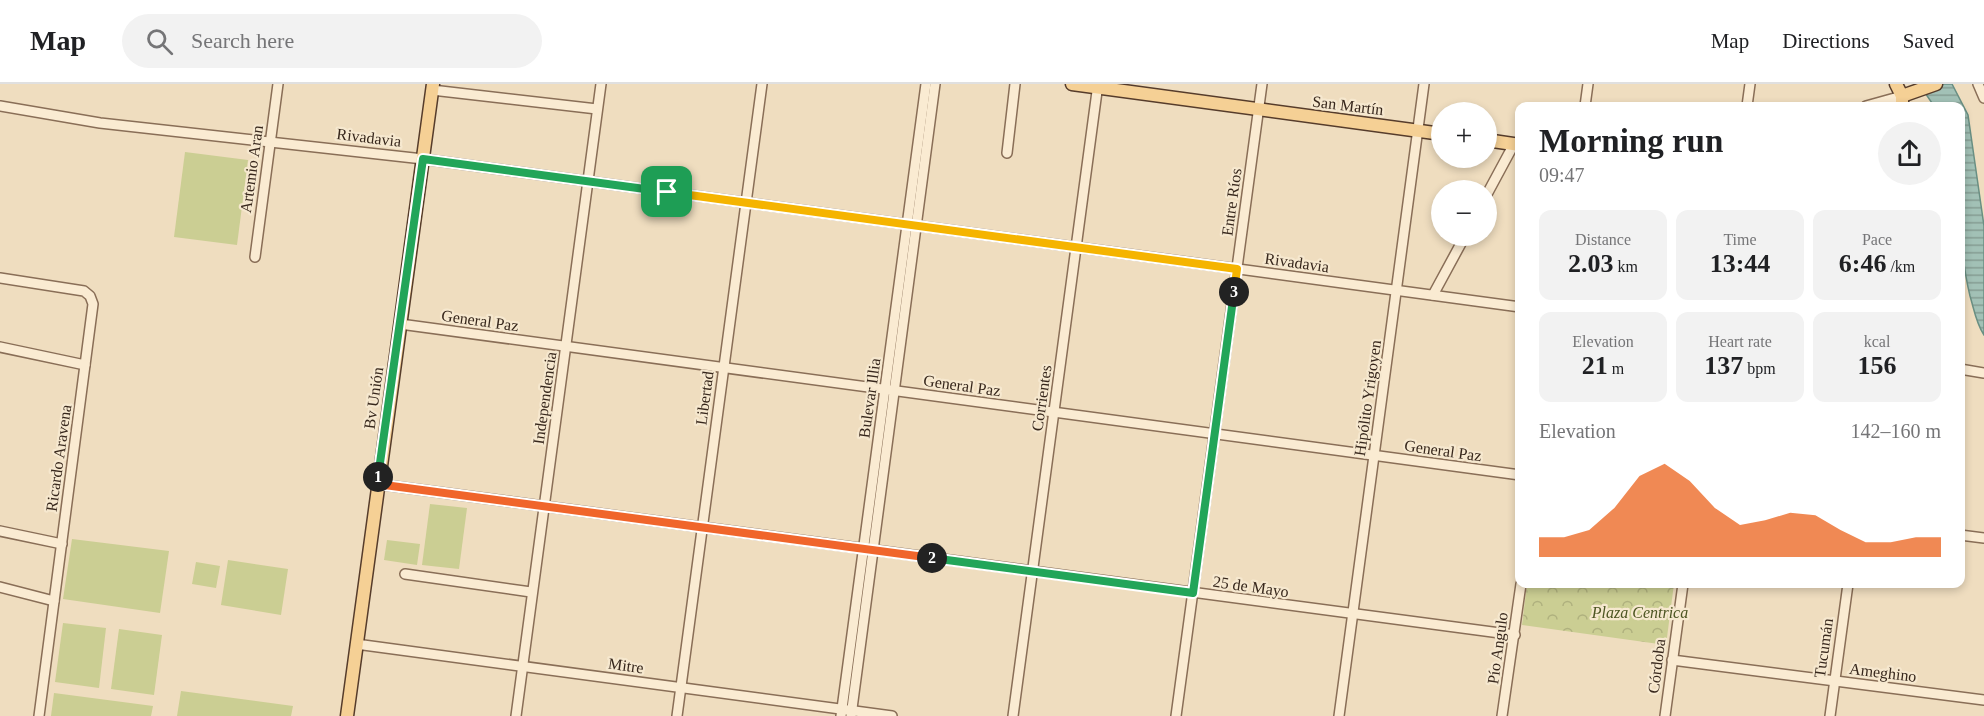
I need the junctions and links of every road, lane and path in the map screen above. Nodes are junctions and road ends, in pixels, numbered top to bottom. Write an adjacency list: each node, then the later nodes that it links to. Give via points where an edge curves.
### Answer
1 (278, 84): 27 (street, Artemio Aran)
2 (601, 84): 23 (street, Independencia)
3 (762, 84): 35 (street, Libertad)
4 (926, 84): 36 (street, Bulevar Illia)
5 (935, 84): 36 (street, Bulevar Illia)
6 (1015, 84): 31 (street)
7 (1071, 84): 15 (main road, San Martín)
8 (1262, 84): 24 (street, Entre Ríos)
9 (1424, 84): 25 (street, Hipólito Yrigoyen)
10 (1588, 84): 19 (street)
11 (1750, 84): 20 (street)
12 (1896, 84): 17 (main road)
13 (1936, 84): 17 (main road)
14 (1978, 84): 18 (street)
15 (1098, 86): 24 (main road, San Martín); 38 (street, Corrientes)
16 (433, 87): 23 (street); 32 (main road, Bv Unión)
17 (1906, 98): 21 (street)
18 (1984, 98)
19 (1586, 102)
20 (1748, 102)
21 (1886, 102)
22 (0, 106): 27 (street, Rivadavia, via 100,123)
23 (597, 109): 34 (street, Independencia)
24 (1258, 110): 25 (main road, San Martín); 40 (street, Entre Ríos)
25 (1418, 130): 26 (main road, San Martín); 42 (street, Hipólito Yrigoyen)
26 (1431, 132)
27 (270, 141): 32 (street, Rivadavia); 39 (street, Artemio Aran)
28 (1497, 141): 29 (main road)
29 (1515, 144)
30 (1515, 147): 33 (street)
31 (1007, 153)
32 (423, 159): 34 (street, Rivadavia); 45 (main road, Bv Unión)
33 (1495, 180)
34 (588, 181): 35 (street, Rivadavia); 46 (street, Independencia)
35 (746, 202): 36 (street, Rivadavia); 49 (street, Libertad)
36 (912, 225): 38 (street, Rivadavia); 52 (street, Bulevar Illia)
37 (1460, 246): 43 (street)
38 (1077, 247): 40 (street, Rivadavia); 53 (street, Corrientes)
39 (255, 257)
40 (1237, 269): 42 (street, Rivadavia); 54 (street, Entre Ríos)
41 (0, 278): 48 (street, Ricardo Aravena, via 84,291 90,296 93,304)
42 (1396, 290): 43 (street, Rivadavia); 55 (street, Hipólito Yrigoyen)
43 (1433, 295): 44 (street, Rivadavia)
44 (1515, 306)
45 (400, 324): 46 (street, General Paz); 57 (main road, Bv Unión)
46 (566, 346): 49 (street, General Paz); 58 (street, Independencia)
47 (0, 347): 48 (street)
48 (85, 365): 63 (street, Ricardo Aravena)
49 (724, 368): 52 (street, General Paz); 59 (street, Libertad)
50 (1965, 370): 51 (street)
51 (1984, 373)
52 (890, 390): 53 (street, General Paz); 64 (street, Bulevar Illia)
53 (1054, 412): 54 (street, General Paz); 65 (street, Corrientes)
54 (1214, 434): 55 (street, General Paz); 72 (street, Entre Ríos)
55 (1374, 456): 56 (street, General Paz); 74 (street, Hipólito Yrigoyen)
56 (1515, 474)
57 (377, 484): 58 (street, 25 de Mayo); 76 (main road, Bv Unión)
58 (544, 506): 59 (street, 25 de Mayo); 71 (street, Independencia)
59 (702, 527): 64 (street, 25 de Mayo); 80 (street, Libertad)
60 (0, 531): 63 (street)
61 (1965, 536): 62 (street)
62 (1984, 538)
63 (62, 544): 73 (street, Ricardo Aravena)
64 (869, 550): 65 (street, 25 de Mayo); 82 (street, Bulevar Illia)
65 (1033, 572): 72 (street, 25 de Mayo); 88 (street, Corrientes)
66 (405, 574): 71 (street)
67 (0, 587): 73 (street)
68 (1521, 588): 75 (street, Pío Angulo)
69 (1682, 588): 77 (street, Córdoba)
70 (1847, 588): 79 (street, Tucumán)
71 (531, 592): 78 (street, Independencia)
72 (1193, 593): 74 (street, 25 de Mayo); 89 (street, Entre Ríos)
73 (54, 601): 83 (street, Ricardo Aravena)
74 (1353, 614): 75 (street, 25 de Mayo); 90 (street, Hipólito Yrigoyen)
75 (1515, 634): 91 (street, Pío Angulo)
76 (356, 644): 78 (street, Mitre); 84 (main road, Bv Unión)
77 (1672, 660): 79 (street, Ameghino); 92 (street, Córdoba)
78 (523, 666): 80 (street, Mitre); 85 (street, Independencia)
79 (1835, 681): 81 (street, Ameghino); 93 (street, Tucumán)
80 (680, 688): 82 (street, Mitre); 86 (street, Libertad)
81 (1984, 700)
82 (847, 713): 87 (street, Mitre)
83 (39, 716)
84 (347, 716)
85 (516, 716)
86 (677, 716)
87 (892, 716)
88 (1013, 716)
89 (1176, 716)
90 (1339, 716)
91 (1502, 716)
92 (1665, 716)
93 (1830, 716)

